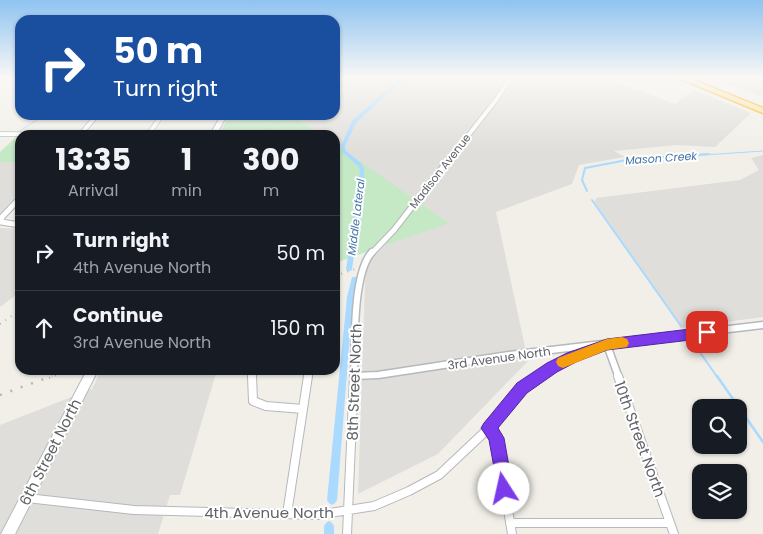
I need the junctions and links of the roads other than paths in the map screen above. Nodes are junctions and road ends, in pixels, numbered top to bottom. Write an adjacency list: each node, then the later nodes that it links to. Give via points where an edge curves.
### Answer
1 (494, 102): 11 (street, Madison Avenue)
2 (741, 102): 3 (highway)
3 (763, 111)
4 (94, 120): 5 (street)
5 (84, 130)
6 (0, 134): 7 (street)
7 (15, 134)
8 (15, 203): 9 (street)
9 (1, 222): 10 (street)
10 (15, 224)
11 (386, 239): 17 (street, 8th Street North, via 363,266 358,296)
12 (763, 325): 13 (street, 3rd Avenue North)
13 (607, 344): 17 (street, 3rd Avenue North); 19 (street, 4th Avenue North, via 537,377 522,388); 24 (street, 10th Street North)
14 (90, 375): 20 (street, 6th Street North)
15 (252, 375): 18 (street, via 252,401 266,406)
16 (308, 375): 18 (street)
17 (354, 376): 21 (street, 8th Street North)
18 (303, 409): 22 (street)
19 (489, 428): 21 (street, 4th Avenue North, via 426,482 374,506); 23 (street, via 496,438)
20 (27, 498): 22 (street, 4th Avenue North, via 134,510); 25 (street, 6th Street North)
21 (348, 511): 22 (street, 4th Avenue North); 26 (street, 8th Street North)
22 (287, 514)
23 (510, 523): 24 (street); 27 (street)
24 (670, 523): 28 (street, 10th Street North)
25 (8, 534)
26 (347, 534)
27 (512, 534)
28 (674, 534)

